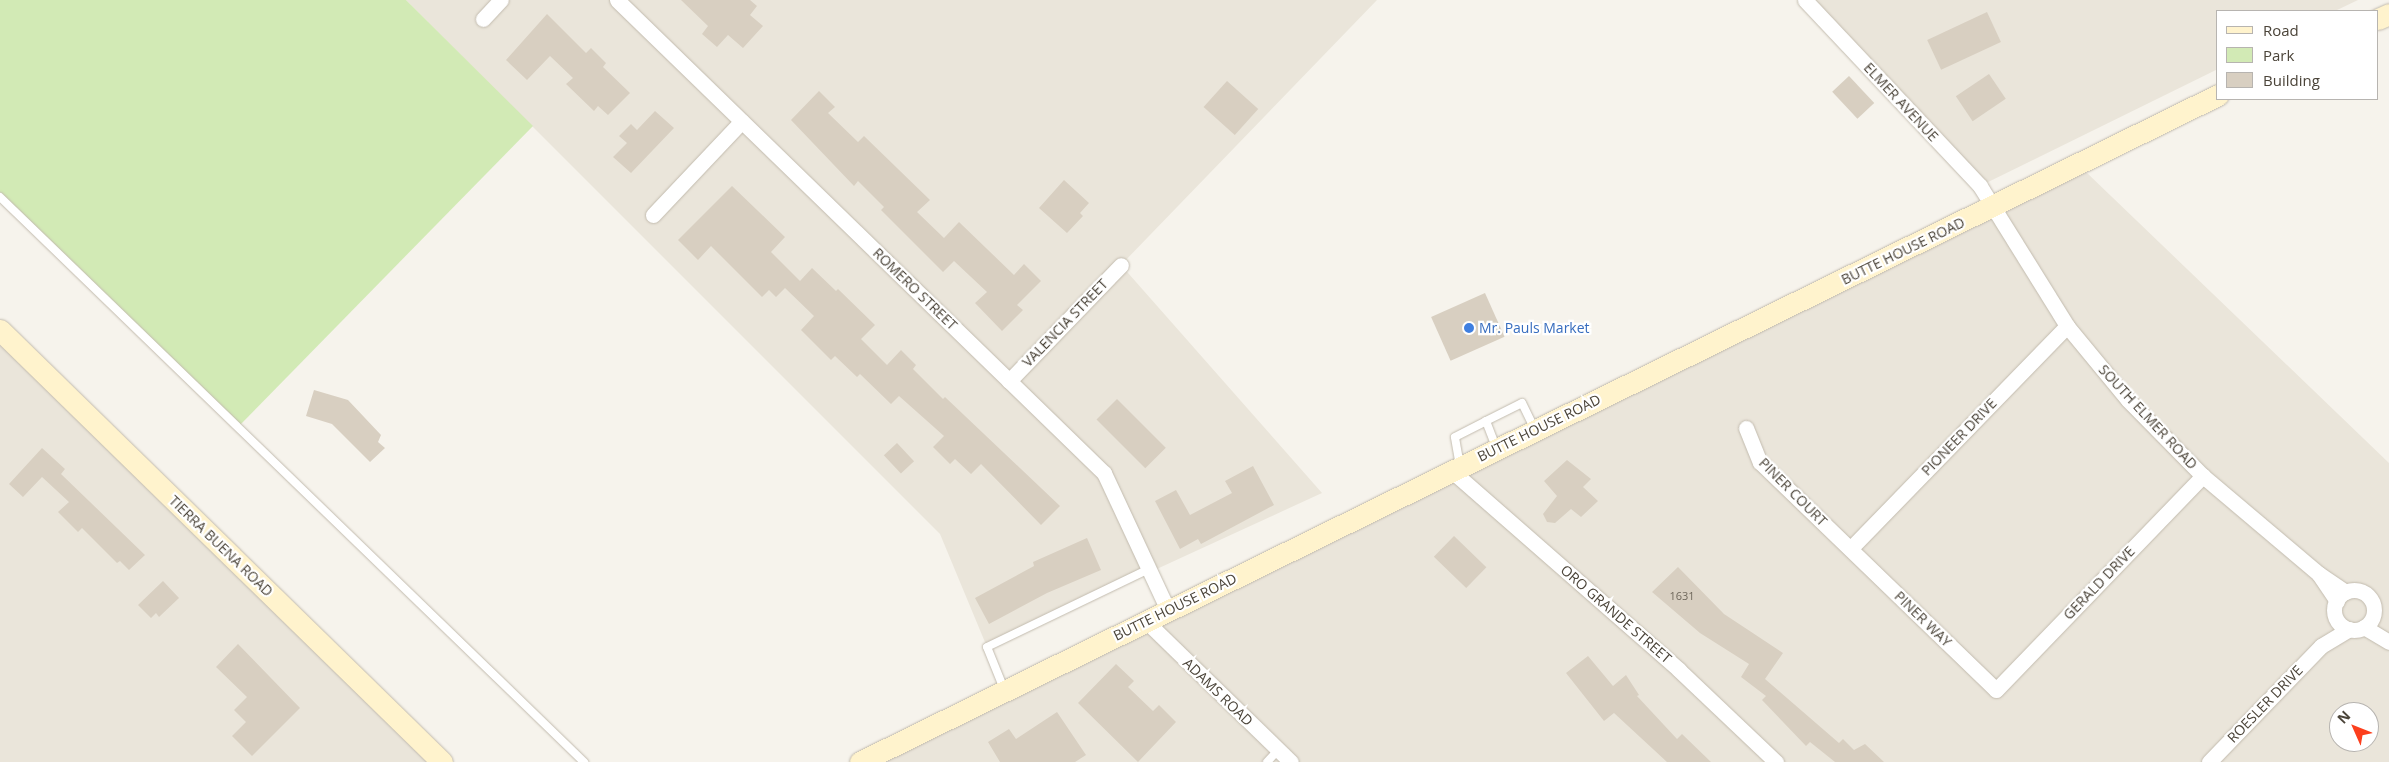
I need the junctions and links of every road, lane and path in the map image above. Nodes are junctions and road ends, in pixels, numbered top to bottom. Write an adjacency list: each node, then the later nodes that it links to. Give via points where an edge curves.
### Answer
1 (501, 0): 4 (street)
2 (617, 0): 6 (street, ROMERO STREET)
3 (1805, 0): 8 (street, ELMER AVENUE, via 1980,186)
4 (482, 19)
5 (2216, 96): 8 (main road, BUTTE HOUSE ROAD)
6 (742, 121): 9 (street); 13 (street, ROMERO STREET)
7 (0, 197): 33 (lane)
8 (1992, 208): 11 (street, SOUTH ELMER ROAD); 16 (main road, BUTTE HOUSE ROAD)
9 (653, 215)
10 (1120, 265): 13 (street, VALENCIA STREET)
11 (2067, 326): 19 (street, SOUTH ELMER ROAD, via 2128,400); 20 (street, PIONEER DRIVE)
12 (0, 330): 32 (main road, TIERRA BUENA ROAD)
13 (1009, 380): 21 (street, ROMERO STREET, via 1104,473)
14 (1486, 421): 16 (lane, via 1522,404); 17 (lane); 18 (lane, via 1456,437)
15 (1746, 428): 20 (street, PINER COURT, via 1760,462)
16 (1535, 430): 17 (main road, BUTTE HOUSE ROAD)
17 (1497, 449): 18 (main road, BUTTE HOUSE ROAD)
18 (1456, 469): 23 (main road, BUTTE HOUSE ROAD); 37 (street, ORO GRANDE STREET)
19 (2203, 476): 22 (street, SOUTH ELMER ROAD); 30 (street, GERALD DRIVE)
20 (1851, 548): 30 (street, PINER WAY)
21 (1149, 569): 23 (street, ROMERO STREET); 29 (lane, via 987,647)
22 (2341, 596): 24 (street); 26 (street, via 2361,591 2370,597 2374,606)
23 (1168, 610): 25 (main road, BUTTE HOUSE ROAD)
24 (2335, 616): 26 (street); 28 (street, ROESLER DRIVE)
25 (1146, 621): 29 (main road, BUTTE HOUSE ROAD); 31 (street, ADAMS ROAD)
26 (2362, 624): 27 (street); 28 (street, ROESLER DRIVE)
27 (2389, 641)
28 (2321, 646): 38 (street, ROESLER DRIVE)
29 (1005, 690): 34 (main road, BUTTE HOUSE ROAD)
30 (1996, 690)
31 (1278, 750): 35 (lane); 36 (street, ADAMS ROAD)
32 (442, 762)
33 (584, 762)
34 (860, 762)
35 (1267, 762)
36 (1291, 762)
37 (1776, 762)
38 (2209, 762)

